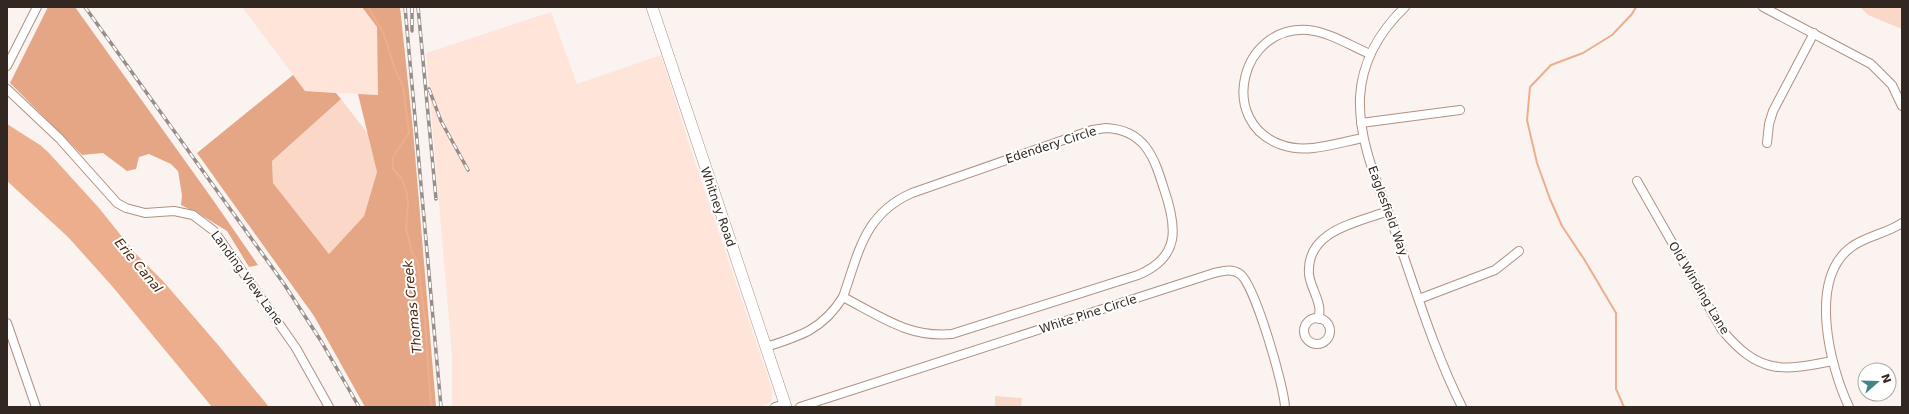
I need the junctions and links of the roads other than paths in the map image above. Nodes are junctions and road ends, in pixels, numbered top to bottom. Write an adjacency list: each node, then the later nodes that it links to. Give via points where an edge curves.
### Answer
1 (37, 7): 7 (street)
2 (652, 7): 22 (main road, Whitney Road)
3 (1405, 7): 6 (street, Eaglesfield Way, via 1387,26)
4 (1763, 7): 5 (street)
5 (1814, 33): 9 (street, via 1871,64 1892,85); 13 (street, via 1773,111)
6 (1370, 54): 11 (street, Eaglesfield Way, via 1361,83); 12 (street, via 1316,31 1292,31 1263,45 1249,64 1244,79 1245,104 1251,119 1263,134 1275,142 1292,148 1308,148)
7 (7, 66)
8 (7, 89): 26 (street, Landing View Lane, via 59,138 117,203 140,212 174,211 193,215 214,231 296,348)
9 (1902, 106)
10 (1460, 110): 11 (street)
11 (1361, 123): 12 (street, Eaglesfield Way)
12 (1363, 138): 15 (street, Eaglesfield Way)
13 (1767, 143)
14 (1637, 181): 23 (street, Old Winding Lane, via 1722,330 1733,343 1752,358 1782,368)
15 (1388, 211): 19 (street, Eaglesfield Way); 20 (street, via 1331,232 1322,238 1314,250 1310,258 1309,274 1319,306)
16 (1902, 223): 23 (street, via 1856,244 1843,255 1833,270 1828,290 1827,314)
17 (1519, 251): 19 (street, via 1495,270)
18 (843, 297): 18 (street, Edendery Circle, via 912,332 952,334 1145,272 1165,255 1174,232 1172,213 1152,155 1142,142 1131,134 1115,129 1100,129 902,197 880,213 869,228); 22 (street, Edendery Circle, via 830,315 816,328)
19 (1419, 299): 29 (street, Eaglesfield Way, via 1440,360)
20 (1319, 318)
21 (7, 323): 25 (street)
22 (766, 347): 24 (main road, Whitney Road)
23 (1832, 361): 30 (street)
24 (782, 406)
25 (36, 407)
26 (329, 407)
27 (800, 407): 28 (street, White Pine Circle, via 1228,270 1242,275 1251,289 1283,386)
28 (1285, 407)
29 (1462, 407)
30 (1850, 407)

